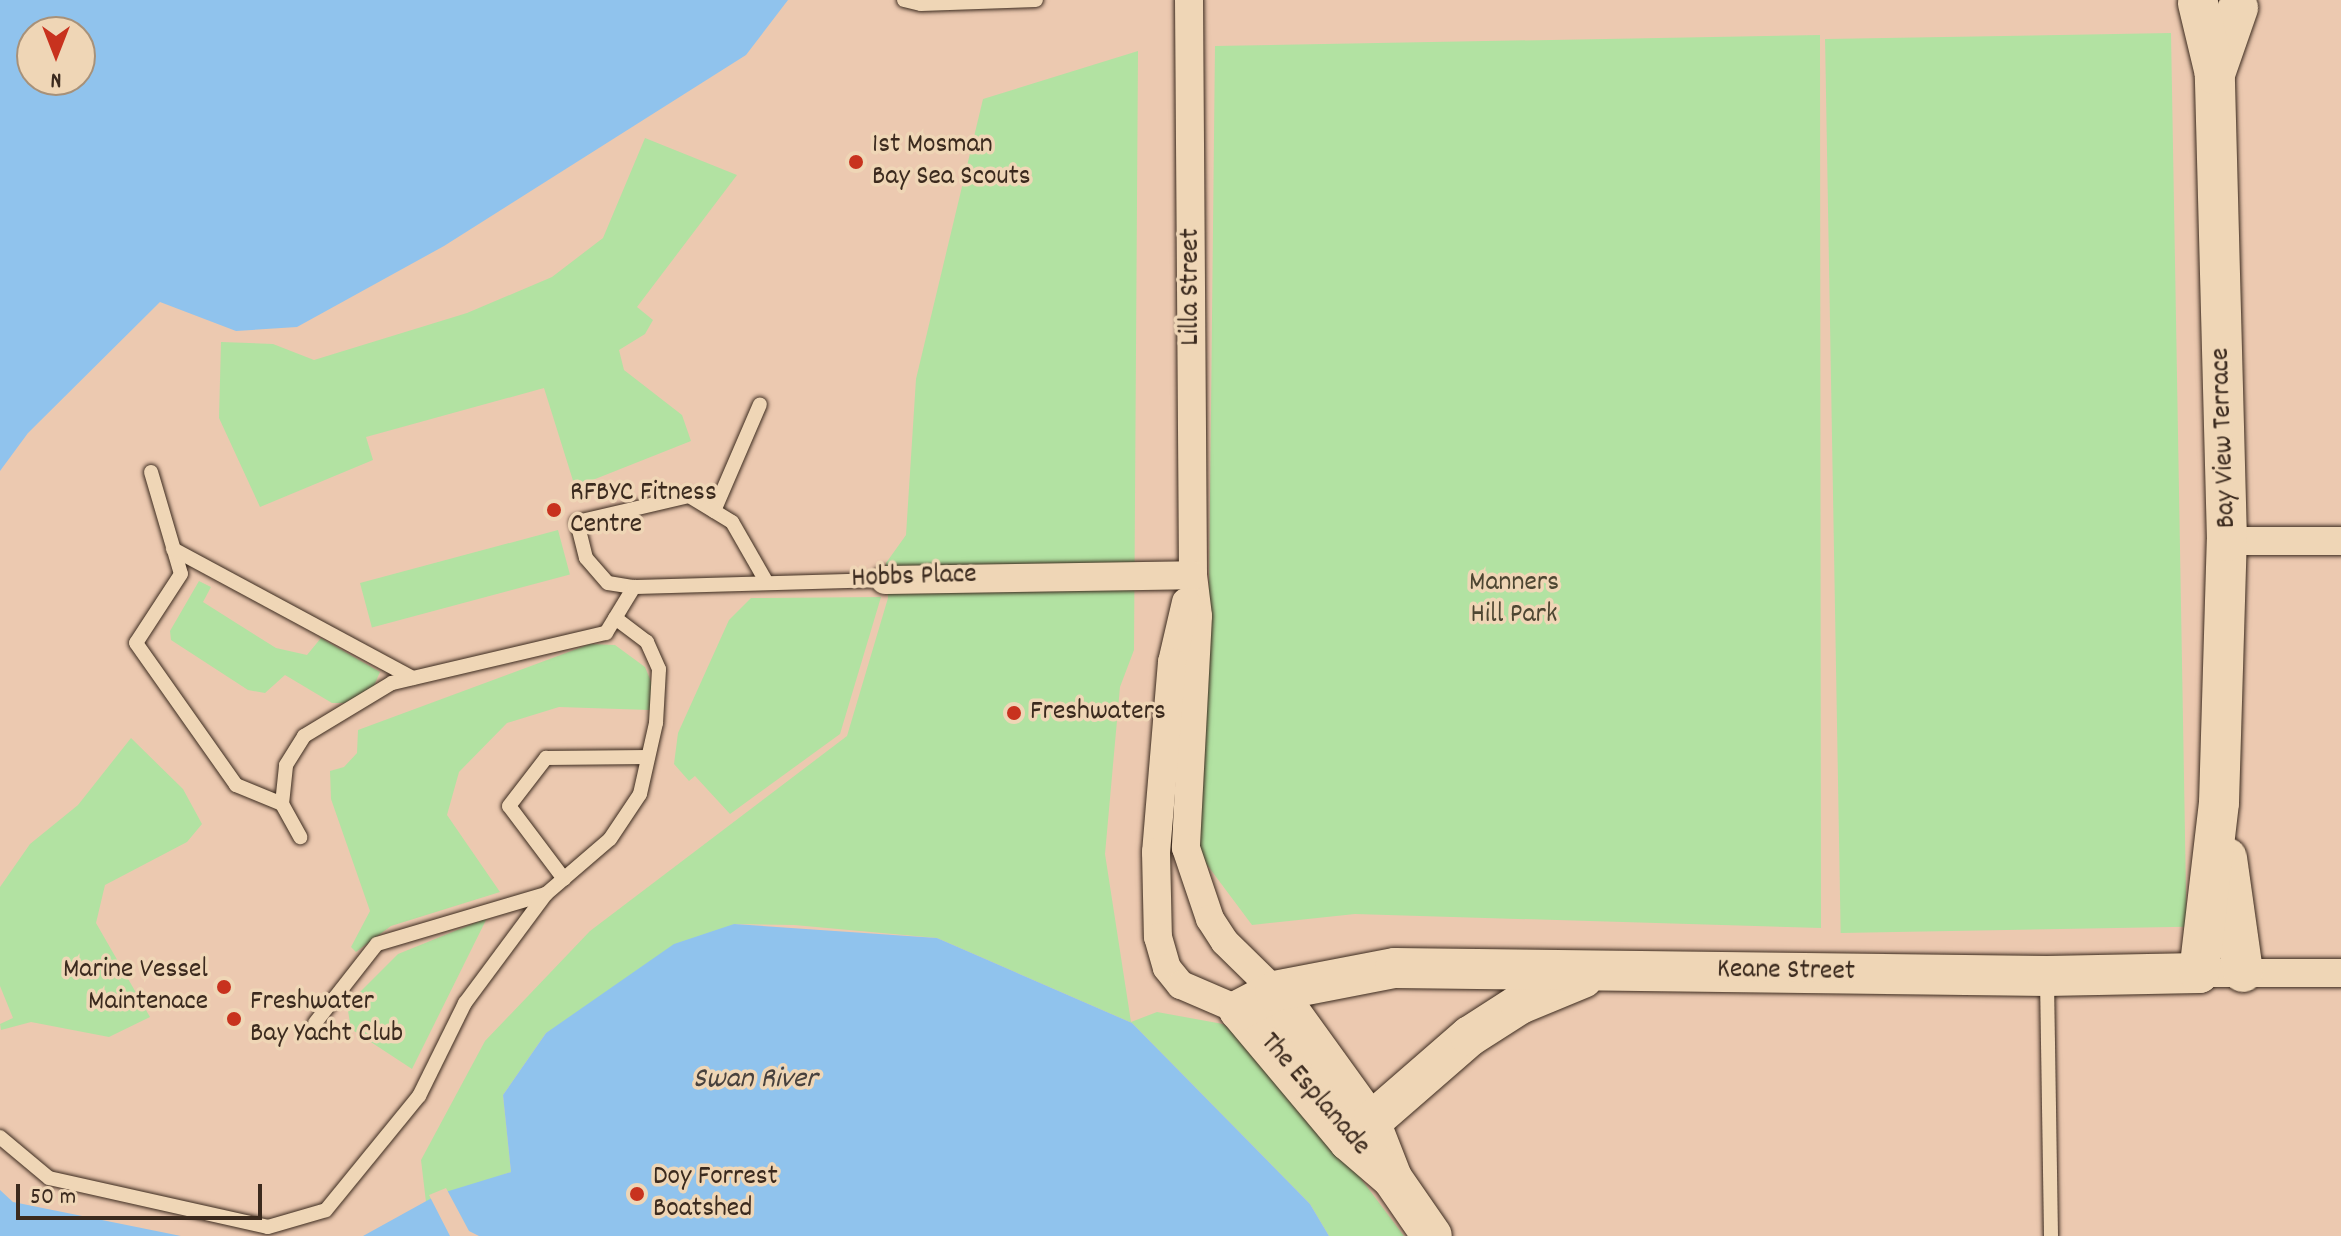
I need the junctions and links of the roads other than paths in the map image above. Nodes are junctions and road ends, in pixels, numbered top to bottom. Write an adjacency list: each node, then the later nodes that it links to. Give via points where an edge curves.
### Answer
1 (904, 0): 2 (lane)
2 (1036, 0)
3 (1189, 0): 13 (street, Lilla Street)
4 (2197, 2): 5 (street); 6 (street, Bay View Terrace)
5 (2245, 4): 6 (street, Bay View Terrace)
6 (2215, 74): 10 (street, Bay View Terrace)
7 (760, 404): 9 (lane)
8 (151, 472): 12 (lane)
9 (714, 511): 15 (lane, via 732,522); 16 (lane, via 689,496 577,522 586,558 608,583)
10 (2227, 541): 11 (street); 20 (street, Bay View Terrace)
11 (2341, 541)
12 (173, 549): 18 (lane); 21 (lane, via 181,574 136,643 236,785)
13 (1193, 575): 14 (street, Hobbs Place); 30 (street, Lilla Street, via 1197,645 1186,848 1210,919 1225,942); 31 (street, Lilla Street, via 1172,662 1156,852 1158,937 1167,968 1181,985)
14 (885, 580): 15 (lane, Hobbs Place)
15 (767, 583): 16 (lane, Hobbs Place)
16 (634, 587): 17 (lane)
17 (615, 618): 18 (lane, via 606,633); 19 (lane, via 647,642 659,669)
18 (413, 678): 21 (lane, via 392,683 304,736 286,765)
19 (648, 757): 23 (lane, via 640,794 610,839); 23 (lane, via 546,758 509,806)
20 (2219, 803): 26 (street, Bay View Terrace); 27 (street, Bay View Terrace)
21 (282, 804): 22 (lane)
22 (300, 837)
23 (564, 879): 24 (lane)
24 (546, 894): 32 (lane, via 377,944); 34 (lane, via 465,1003 419,1096 326,1210 268,1227 49,1178)
25 (1608, 969): 29 (street, Keane Street); 30 (street, Keane Street, via 1395,968); 33 (street, via 1520,1004 1470,1036)
26 (2243, 972): 27 (street, Keane Street); 28 (street, Keane Street)
27 (2199, 973): 29 (street, Keane Street)
28 (2341, 973)
29 (2047, 976): 36 (lane)
30 (1275, 991): 31 (street, Keane Street); 33 (street, The Esplanade)
31 (1239, 1010): 33 (street, The Esplanade)
32 (315, 1023)
33 (1360, 1133): 35 (street, The Esplanade)
34 (0, 1137)
35 (1432, 1236)
36 (2051, 1236)

